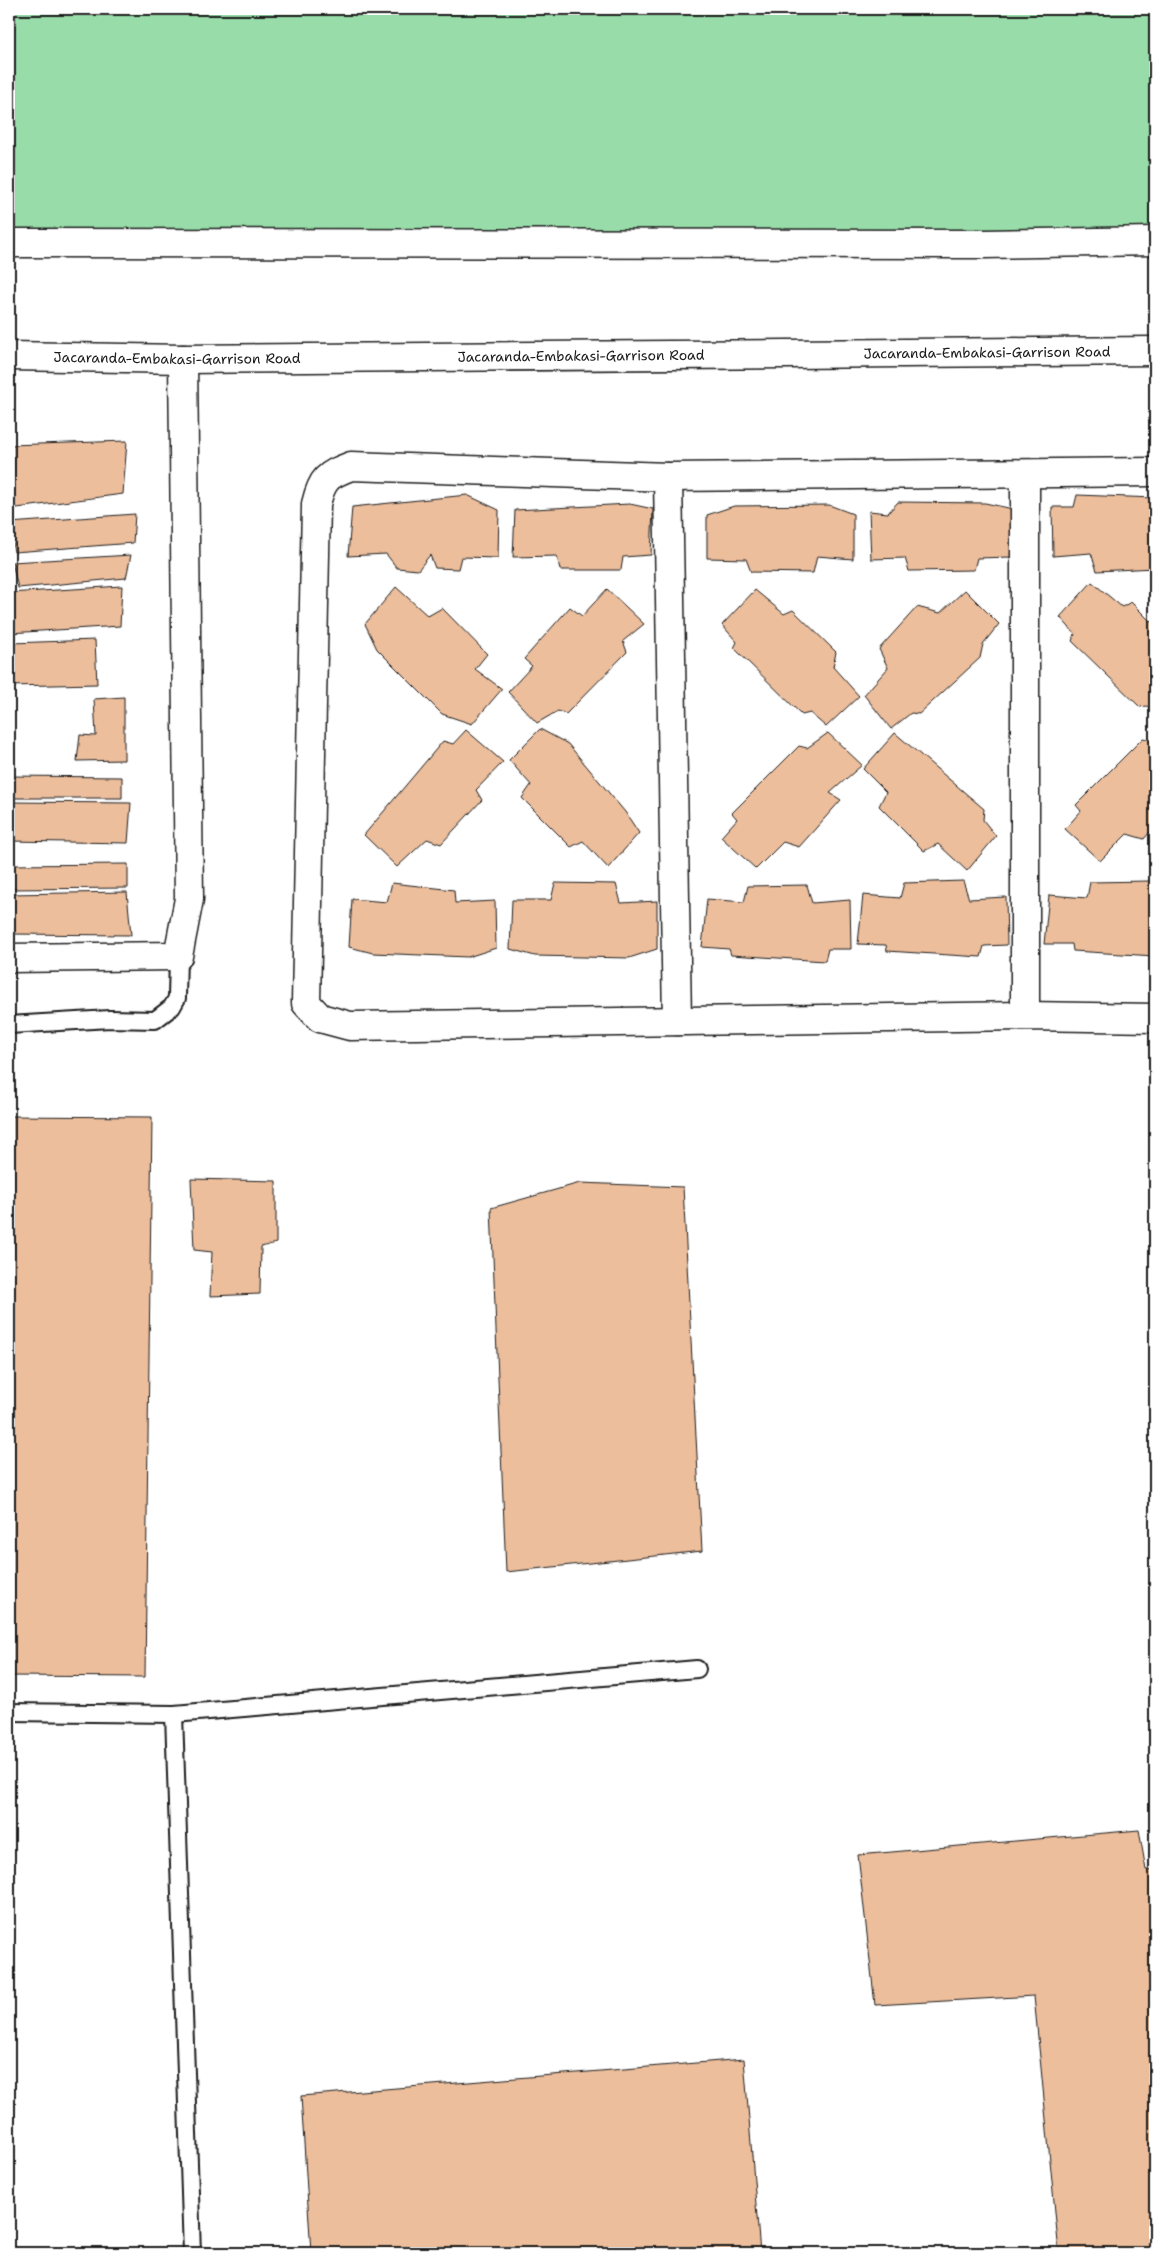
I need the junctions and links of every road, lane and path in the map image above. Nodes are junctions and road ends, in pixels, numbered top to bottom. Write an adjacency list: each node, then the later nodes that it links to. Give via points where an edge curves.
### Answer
1 (1155, 241): 2 (street, via 985,244)
2 (9, 243)
3 (1155, 351): 5 (street, Jacaranda-Embakasi-Garrison Road)
4 (9, 356): 5 (street, Jacaranda-Embakasi-Garrison Road)
5 (183, 359): 9 (street, via 188,899)
6 (1155, 472): 7 (street)
7 (1025, 474): 8 (street); 11 (street)
8 (668, 477): 13 (street); 13 (street, via 351,466 330,474 320,486 316,504 306,1003 320,1018 350,1026)
9 (178, 956): 10 (street); 14 (lane, via 177,998 172,1007 155,1020 110,1019)
10 (9, 958)
11 (1025, 1016): 12 (street); 13 (street)
12 (1155, 1018)
13 (676, 1021)
14 (9, 1025)
15 (697, 1669): 17 (lane)
16 (9, 1712): 17 (lane)
17 (174, 1714): 18 (lane)
18 (192, 2253)

